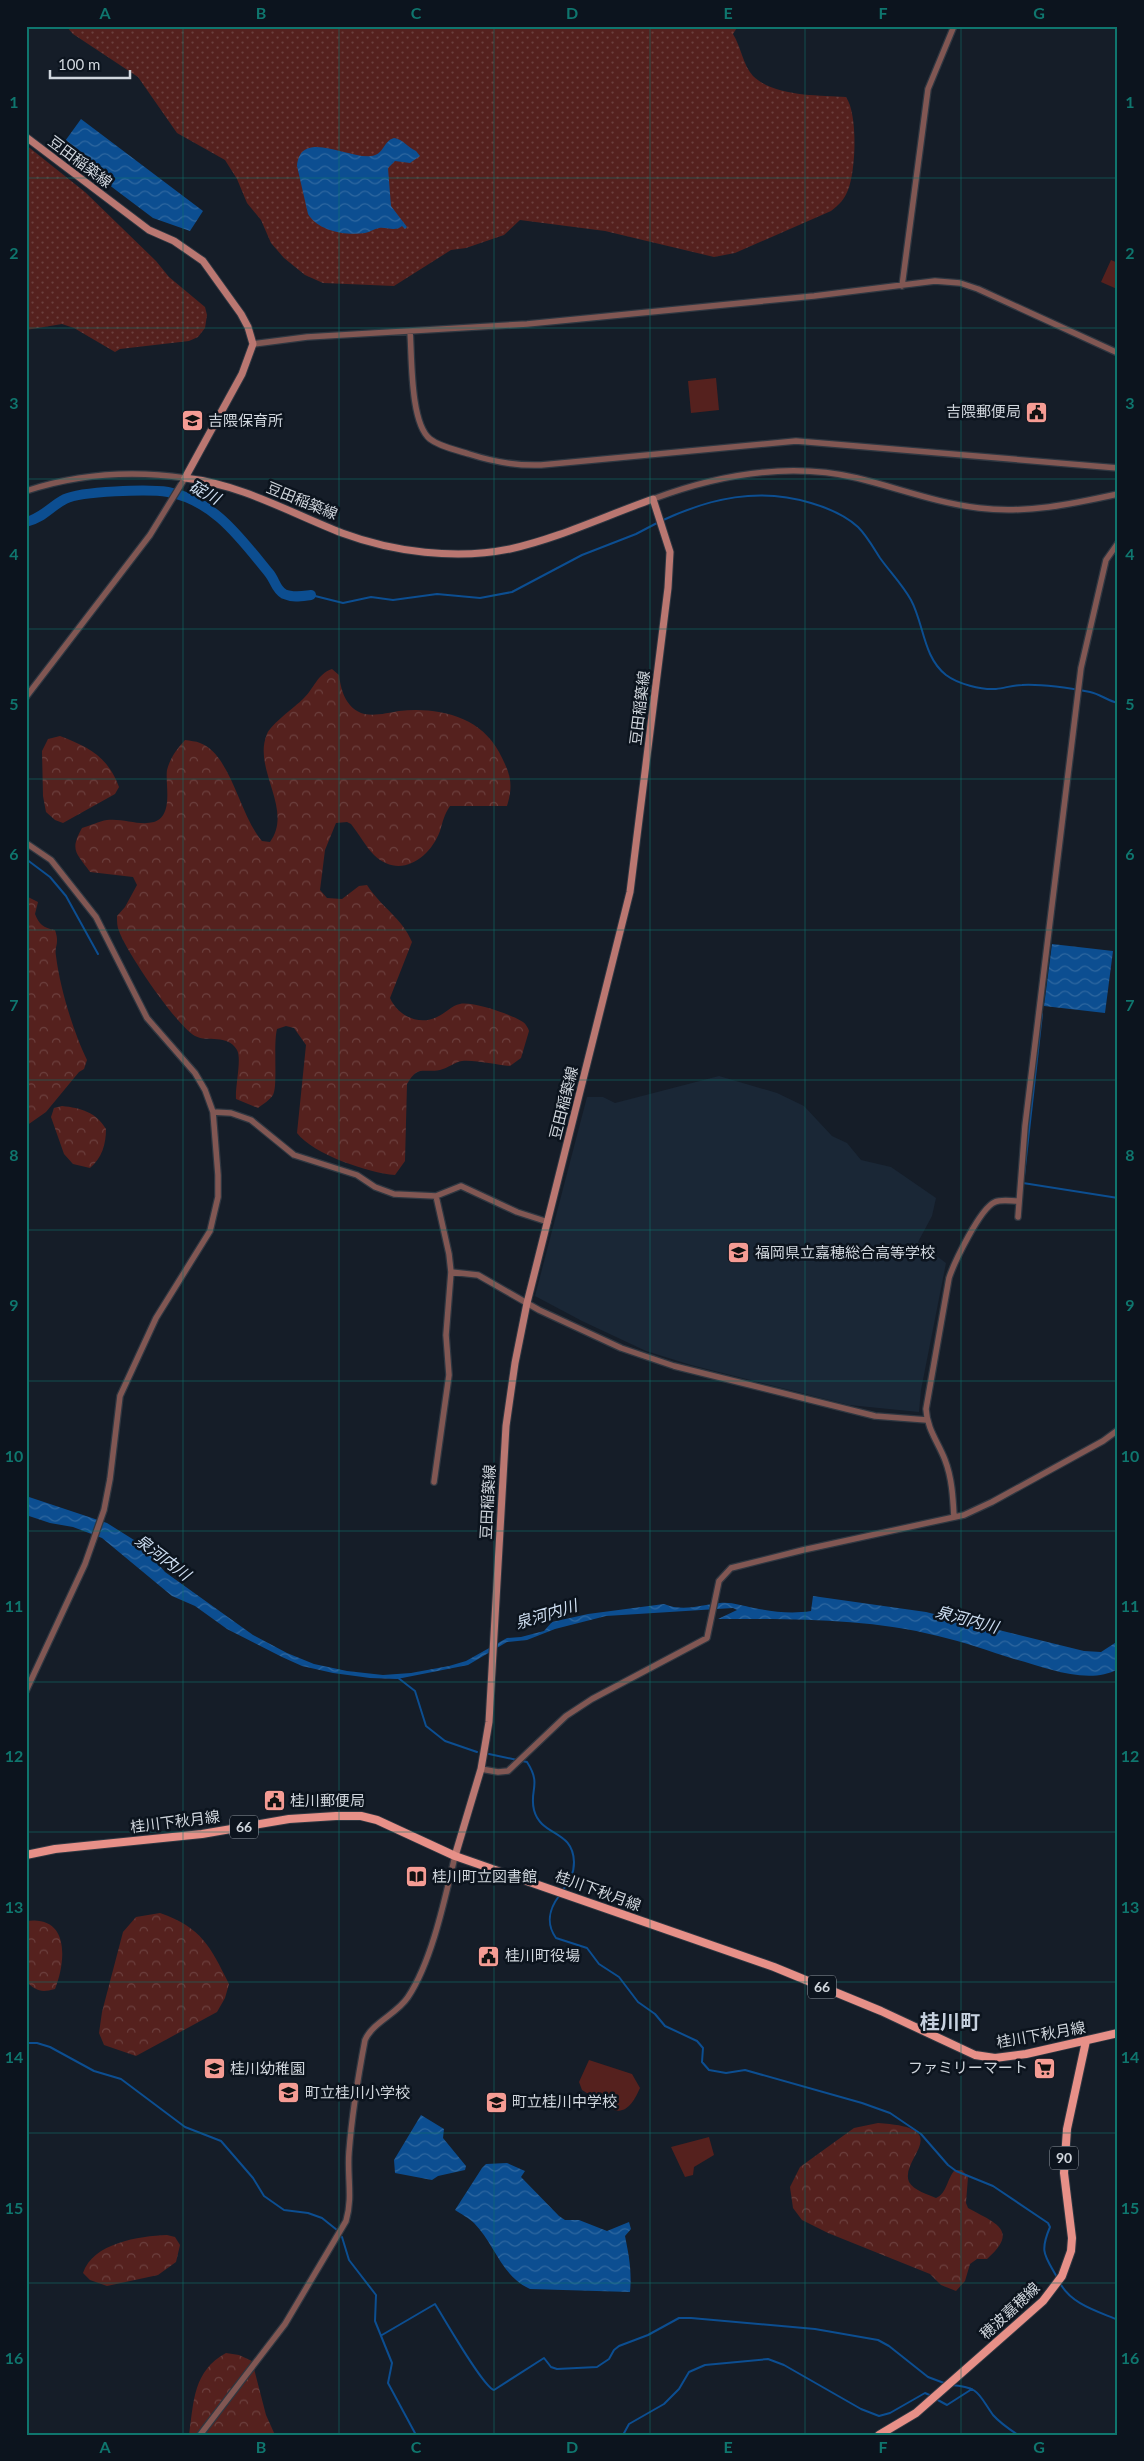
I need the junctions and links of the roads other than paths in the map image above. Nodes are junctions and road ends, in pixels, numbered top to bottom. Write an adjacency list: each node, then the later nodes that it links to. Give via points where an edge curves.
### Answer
1 (954, 26): 3 (street, via 928,89)
2 (26, 137): 5 (main road, 豆田稲築線, via 149,230 174,241 203,261 241,314)
3 (902, 286): 4 (street, via 527,324); 6 (street, via 935,281 960,283)
4 (410, 331): 5 (street, via 307,337); 7 (street, via 416,410 425,434 437,444 497,463 541,465 796,441)
5 (253, 344): 8 (main road, via 242,374)
6 (1118, 353)
7 (1118, 468)
8 (185, 478): 9 (street, via 101,475 73,478); 11 (main road, 豆田稲築線, via 243,492 368,541 447,553 509,549); 13 (street, via 150,535)
9 (26, 491)
10 (1118, 494): 11 (street, via 1041,509 987,509 941,502 858,478 802,472 731,476 687,486)
11 (653, 499): 19 (main road, 豆田稲築線, via 670,552 630,892)
12 (1118, 542): 17 (street, via 1106,560 1081,668 1038,1009)
13 (26, 697)
14 (26, 843): 15 (street, via 51,860 96,917 147,1018 195,1073)
15 (213, 1112): 16 (street, via 231,1113 251,1120 294,1155 357,1175 375,1188 394,1194); 26 (street, via 218,1175 215,1216 210,1230 156,1318 120,1396 103,1513 91,1550)
16 (436, 1196): 19 (street, via 461,1186 516,1212); 20 (street, via 450,1254)
17 (1018, 1201): 18 (street); 22 (street, via 1000,1201 989,1206 955,1261 927,1394)
18 (1018, 1217)
19 (548, 1222): 21 (main road, 豆田稲築線)
20 (451, 1272): 21 (street, via 478,1274); 24 (street, via 446,1335 449,1375)
21 (527, 1303): 22 (street, via 622,1348 674,1366 875,1416); 27 (main road, 豆田稲築線, via 514,1362 506,1426 493,1669)
22 (927, 1420): 25 (street, via 947,1467)
23 (1118, 1430): 25 (street, via 992,1502)
24 (434, 1482)
25 (954, 1517): 27 (street, via 735,1567 724,1574 716,1593 709,1634 704,1640 592,1699 550,1728 508,1770)
26 (26, 1691)
27 (481, 1769): 29 (main road, 豆田稲築線)
28 (26, 1855): 29 (main road, 桂川下秋月線 / 66, via 55,1849 202,1834 289,1819 360,1816 377,1820)
29 (455, 1856): 31 (main road, 桂川下秋月線 / 66, via 774,1967 976,2055 1000,2057); 32 (street, via 414,1989 405,2002 370,2031 365,2040 348,2155 350,2209 346,2222 285,2324)
30 (1118, 2033): 31 (main road, 桂川下秋月線 / 66)
31 (1086, 2041): 33 (main road, 穂波嘉穂線 / 90, via 1067,2130 1064,2173 1072,2238 1062,2276 1043,2301 916,2413)
32 (200, 2435)
33 (879, 2435)

